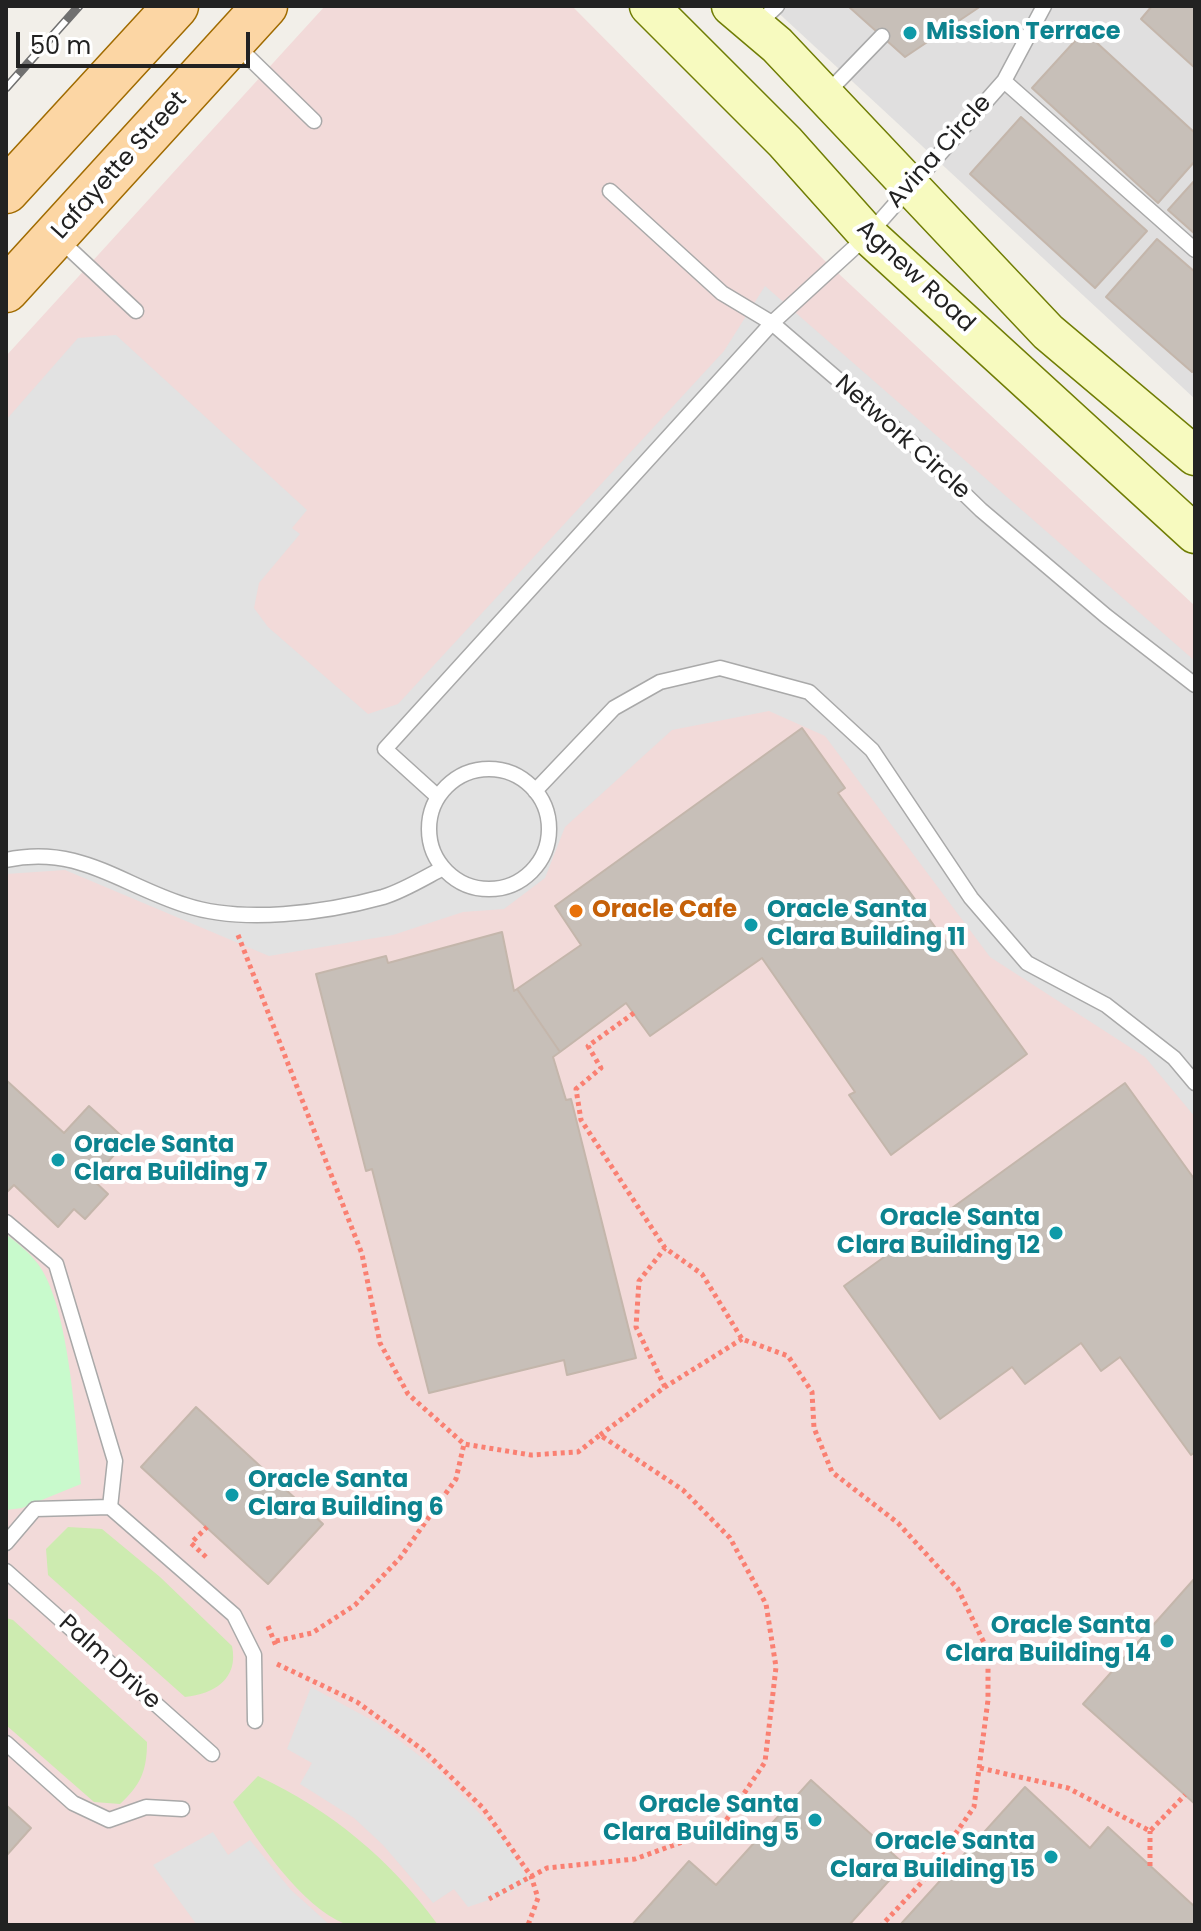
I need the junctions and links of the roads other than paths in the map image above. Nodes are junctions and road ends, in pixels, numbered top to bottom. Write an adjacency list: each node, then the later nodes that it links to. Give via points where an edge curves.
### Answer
1 (176, 6): 12 (main road)
2 (265, 6): 7 (main road, Lafayette Street)
3 (649, 6): 14 (main road, Agnew Road, via 785,142)
4 (1044, 6): 8 (lane, Avina Circle)
5 (754, 13): 9 (main road)
6 (882, 36): 9 (lane)
7 (233, 42): 10 (lane); 15 (main road, Lafayette Street)
8 (1004, 81): 11 (lane, Avina Circle); 16 (lane, Avina Circle)
9 (824, 96): 11 (main road)
10 (314, 121)
11 (909, 185): 14 (lane, Avina Circle); 20 (main road, via 1048,332)
12 (6, 191)
13 (610, 191): 19 (lane, Network Circle, via 722,293)
14 (868, 235): 19 (lane, Avina Circle); 21 (main road, Agnew Road)
15 (55, 236): 17 (main road, Lafayette Street); 18 (lane)
16 (1195, 250)
17 (6, 290)
18 (136, 311)
19 (772, 323): 22 (lane, Network Circle, via 981,510); 24 (lane, Avina Circle, via 385,749)
20 (1195, 456)
21 (1195, 534)
22 (1195, 685)
23 (535, 791): 24 (lane, via 513,774 485,769 450,783); 26 (lane, via 549,825 540,861 528,876 512,885 475,888); 27 (lane, via 614,708 660,682 720,668 809,692 872,750 971,898 1027,963 1106,1005 1174,1058)
24 (438, 797): 26 (lane, via 429,833)
25 (6, 860): 26 (lane, via 82,860 184,905 229,916 329,908 386,896)
26 (443, 868)
27 (1195, 1083)
28 (6, 1222): 29 (lane, via 56,1264 115,1461)
29 (110, 1507): 30 (lane, via 35,1509); 32 (lane, via 234,1615 254,1655)
30 (6, 1543)
31 (6, 1571): 34 (lane, Palm Drive)
32 (255, 1721)
33 (6, 1743): 35 (lane, via 73,1803 109,1820 146,1807)
34 (212, 1754)
35 (182, 1809)

